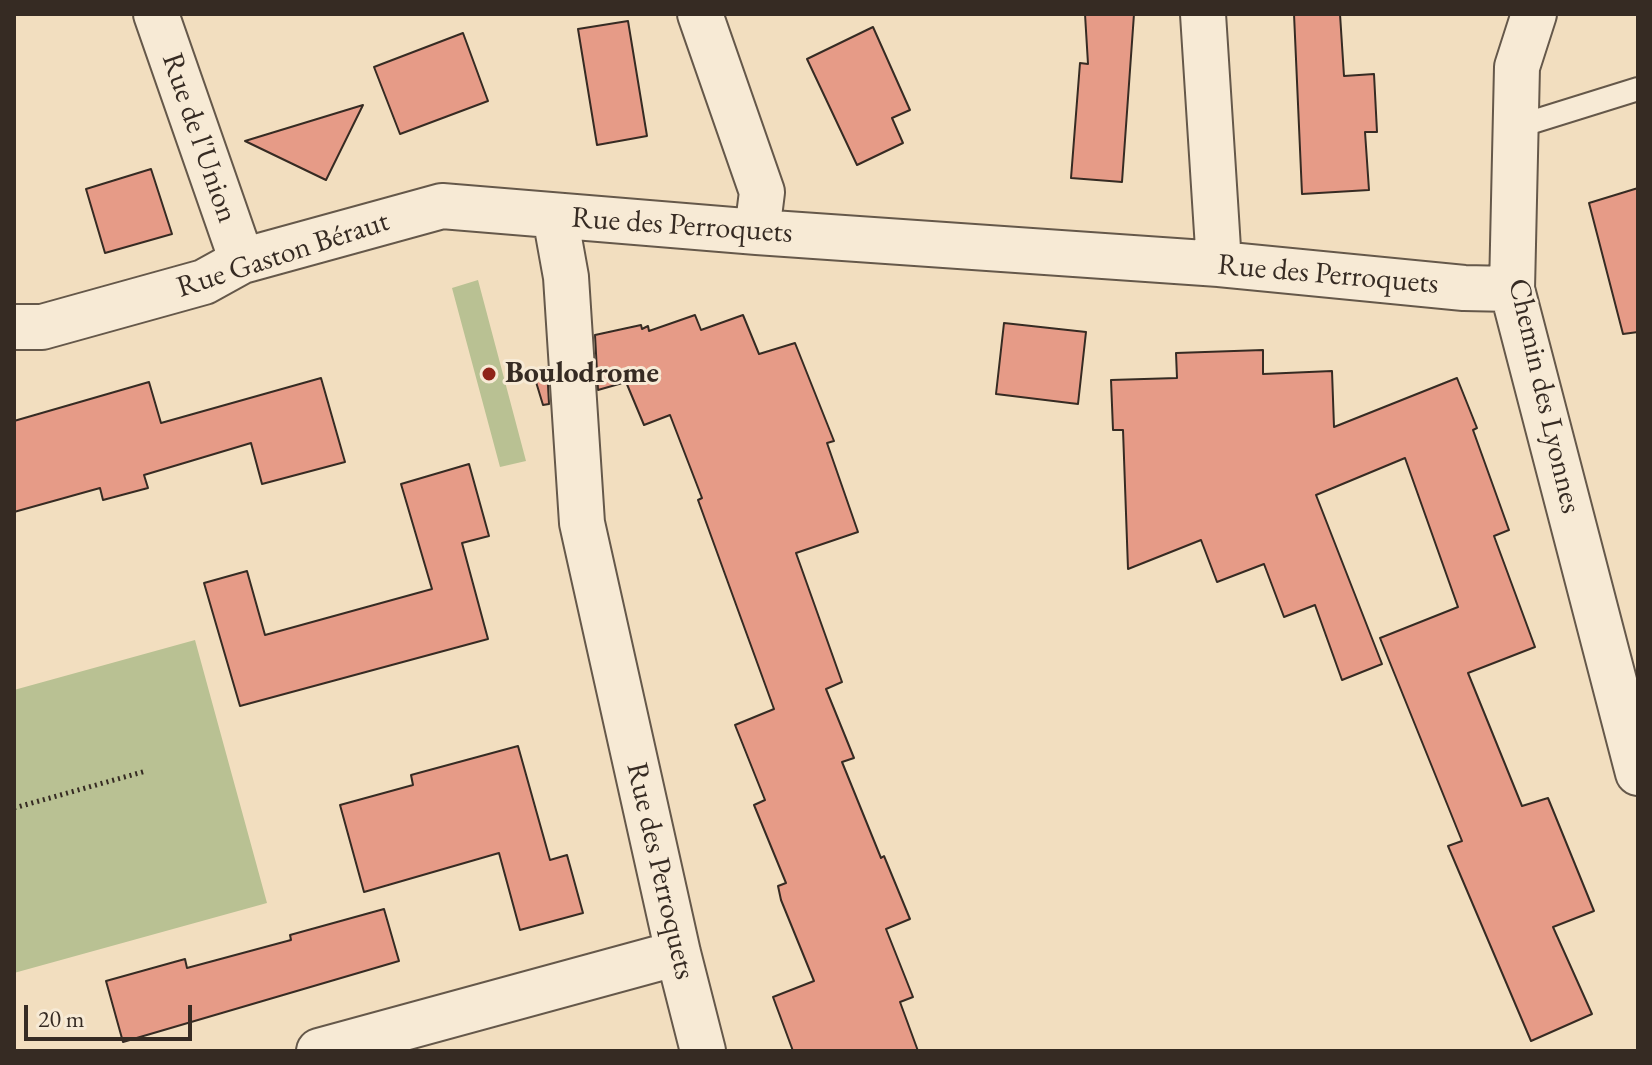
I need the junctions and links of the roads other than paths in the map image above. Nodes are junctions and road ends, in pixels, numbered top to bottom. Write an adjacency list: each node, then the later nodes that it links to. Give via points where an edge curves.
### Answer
1 (156, 14): 9 (street, Rue de l'Union)
2 (700, 14): 8 (street, via 762,192)
3 (1203, 14): 10 (street)
4 (1534, 14): 6 (street, Chemin des Lyonnes, via 1517,67)
5 (1638, 89): 6 (lane)
6 (1516, 127): 11 (street, Chemin des Lyonnes)
7 (555, 216): 8 (street, Rue des Perroquets); 9 (street, Rue Gaston Béraut, via 442,206); 14 (street, Rue des Perroquets, via 566,277 582,523)
8 (757, 232): 10 (street, Rue des Perroquets)
9 (242, 261): 12 (street, Rue Gaston Béraut, via 204,282 42,327)
10 (1219, 264): 11 (street, Rue des Perroquets)
11 (1512, 289): 13 (street, Chemin des Lyonnes)
12 (14, 327)
13 (1638, 773)
14 (678, 953): 15 (street); 16 (street, Rue des Perroquets)
15 (319, 1051)
16 (703, 1051)

